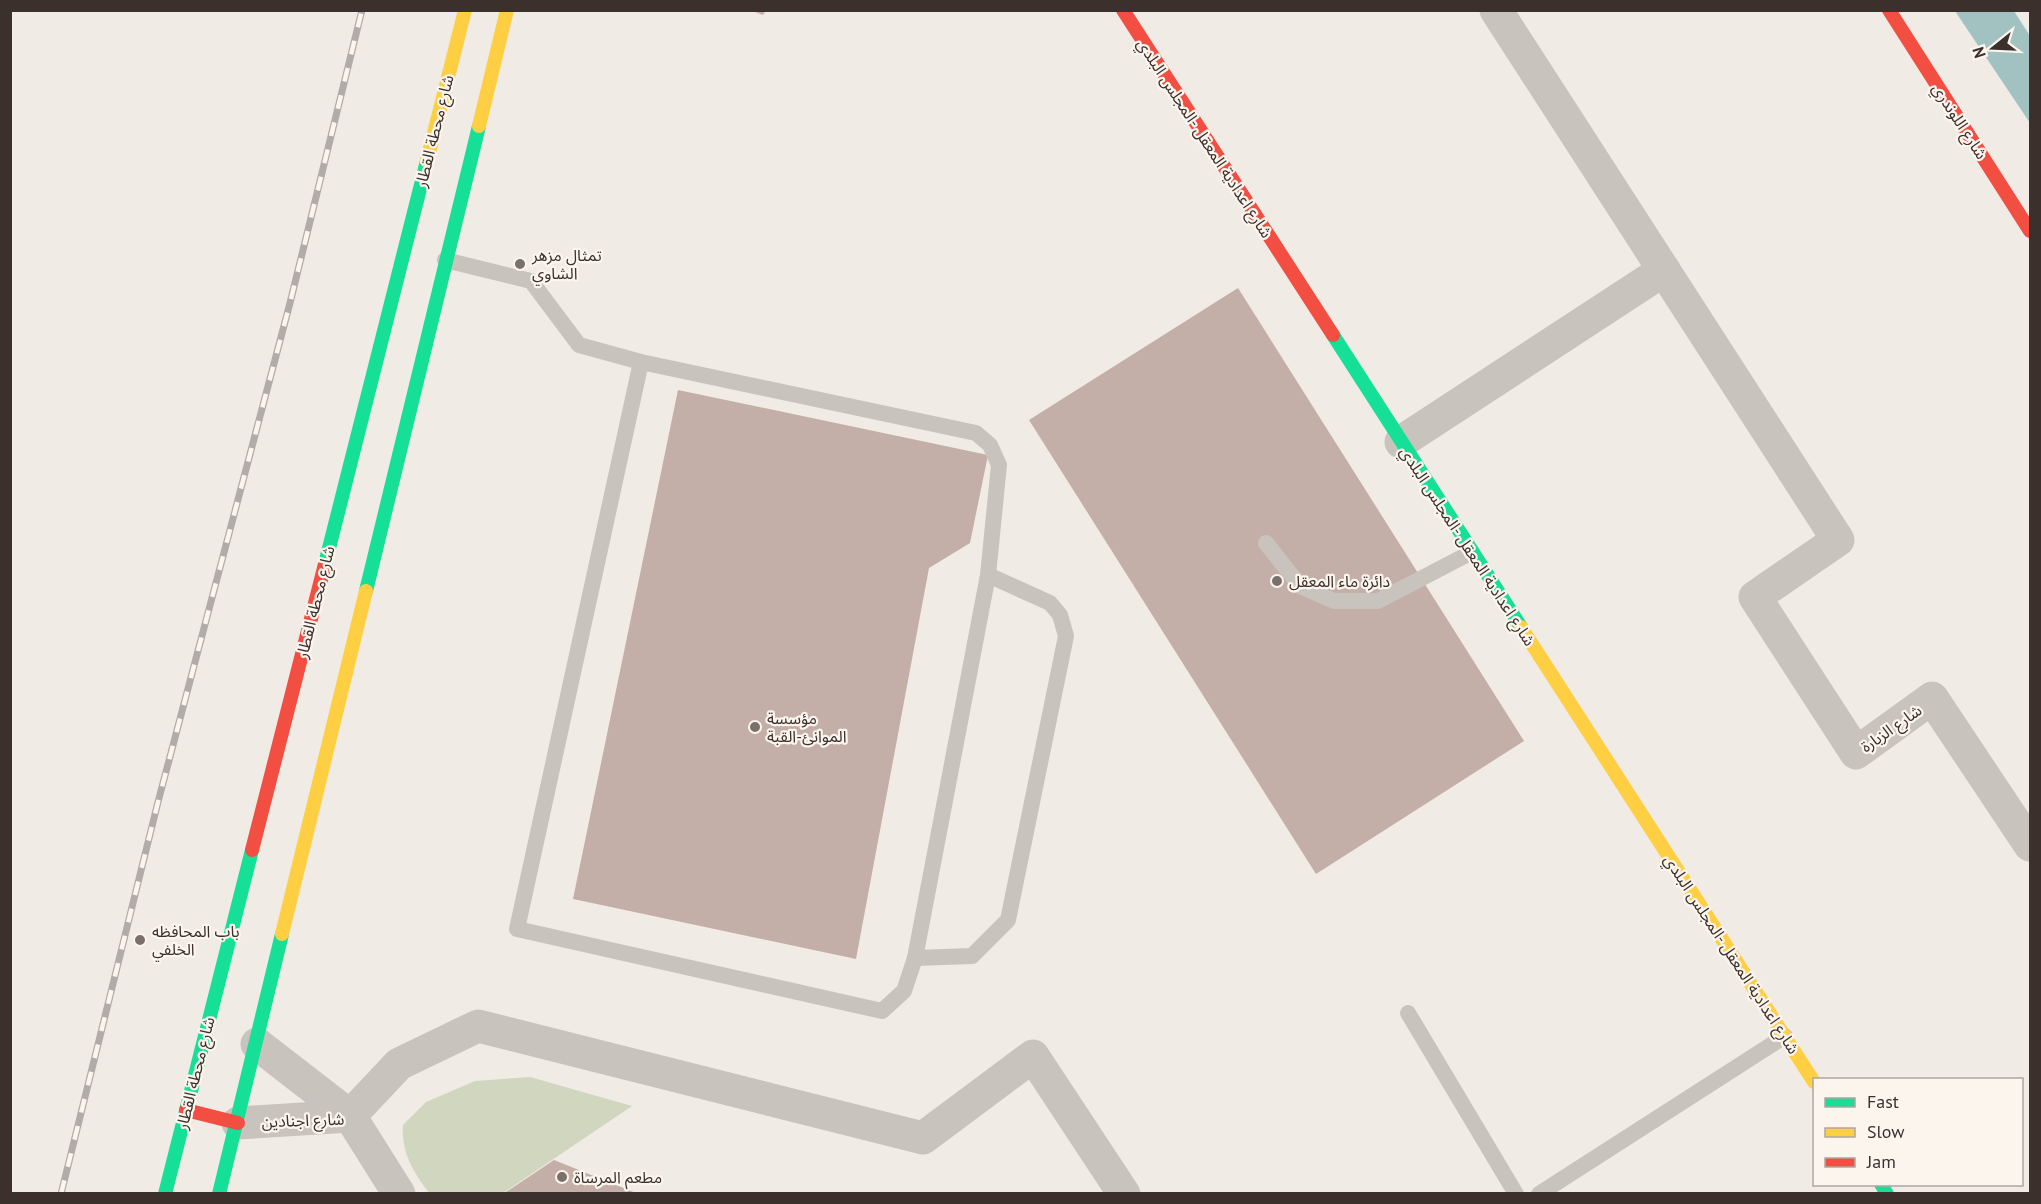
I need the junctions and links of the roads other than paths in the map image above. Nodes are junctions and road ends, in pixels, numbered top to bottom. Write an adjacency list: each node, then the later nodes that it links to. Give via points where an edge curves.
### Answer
1 (465, 10): 20 (main road, شارع محطة القطار)
2 (507, 10): 7 (main road)
3 (1123, 10): 10 (main road, شارع اعدادية المعقل -المجلس البلدي)
4 (1496, 10): 8 (street)
5 (1889, 10): 6 (main road, شارع اللوندري)
6 (2029, 226)
7 (445, 260): 9 (lane, via 531,281 579,345); 18 (main road)
8 (1664, 270): 10 (street); 14 (street, شارع الزبارة, via 1838,540 1755,597 1856,753 1932,698)
9 (642, 362): 13 (lane, via 976,433 990,445 999,465); 15 (lane, via 517,929 882,1011 904,991)
10 (1401, 442): 12 (main road, شارع اعدادية المعقل -المجلس البلدي)
11 (1266, 543): 12 (lane, via 1300,586 1334,601 1378,601)
12 (1472, 552): 17 (main road, شارع اعدادية المعقل -المجلس البلدي)
13 (988, 575): 15 (lane); 15 (lane, via 1050,603 1060,615 1066,636 1008,920 972,956)
14 (2031, 845)
15 (915, 958)
16 (1408, 1013): 27 (lane)
17 (1785, 1036): 19 (main road, شارع اعدادية المعقل -المجلس البلدي); 28 (lane)
18 (257, 1044): 21 (street); 22 (main road)
19 (1813, 1079)
20 (186, 1110): 22 (main road); 23 (main road, شارع محطة القطار)
21 (350, 1116): 22 (street, شارع اجنادين); 25 (street, شارع اجنادين); 26 (street, via 399,1064 478,1026 924,1138 1033,1056)
22 (238, 1123): 24 (main road)
23 (165, 1194)
24 (219, 1194)
25 (399, 1194)
26 (1124, 1194)
27 (1515, 1194)
28 (1539, 1194)

